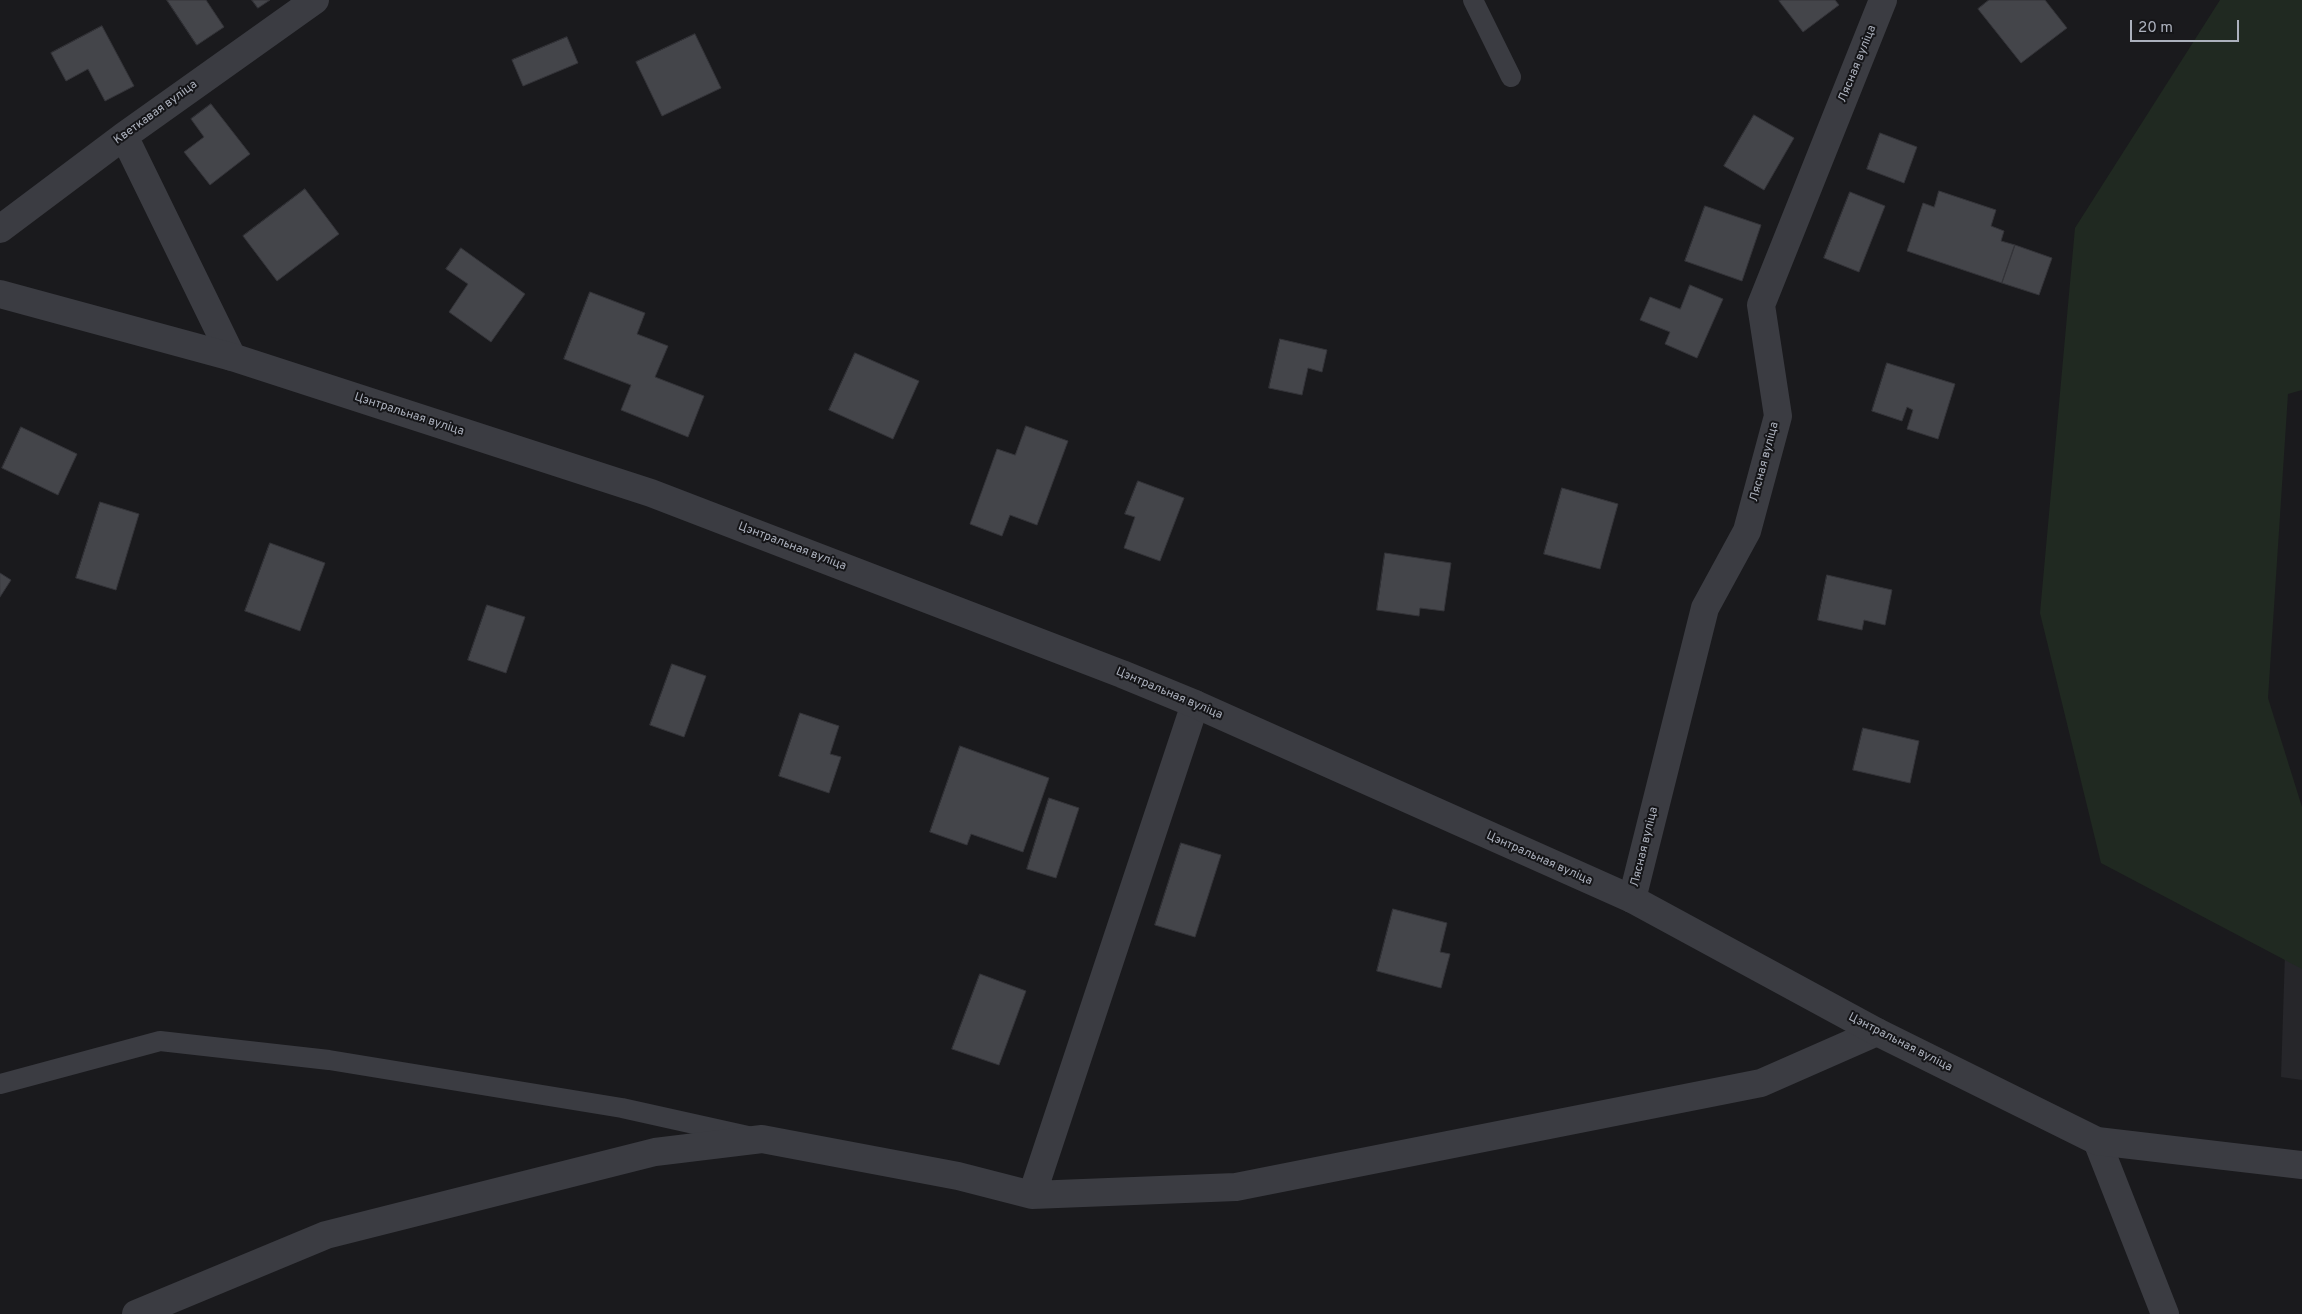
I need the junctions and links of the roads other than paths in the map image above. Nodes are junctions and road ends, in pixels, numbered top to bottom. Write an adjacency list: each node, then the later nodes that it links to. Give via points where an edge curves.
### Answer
1 (315, 0): 5 (street, Кветкавая вуліца)
2 (1473, 0): 4 (lane)
3 (1883, 0): 10 (street, Лясная вуліца, via 1761,305 1778,416 1746,531 1705,608)
4 (1511, 77)
5 (124, 136): 6 (street, Кветкавая вуліца); 8 (street)
6 (0, 229)
7 (0, 294): 8 (street, Цэнтральная вуліца)
8 (232, 357): 9 (street, Цэнтральная вуліца, via 651,493)
9 (1194, 704): 10 (street, Цэнтральная вуліца); 16 (street)
10 (1632, 899): 11 (street, Цэнтральная вуліца)
11 (1876, 1032): 14 (street, Цэнтральная вуліца); 16 (street, via 1761,1083 1246,1185)
12 (0, 1084): 13 (lane, via 160,1041 329,1060 436,1077 622,1108)
13 (762, 1139): 16 (street, via 958,1176); 17 (street, via 655,1152 326,1235)
14 (2097, 1141): 15 (street, Цэнтральная вуліца); 18 (street)
15 (2302, 1165)
16 (1032, 1195)
17 (136, 1314)
18 (2164, 1314)

